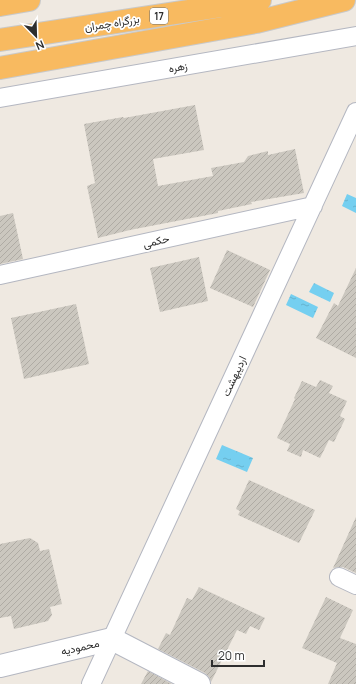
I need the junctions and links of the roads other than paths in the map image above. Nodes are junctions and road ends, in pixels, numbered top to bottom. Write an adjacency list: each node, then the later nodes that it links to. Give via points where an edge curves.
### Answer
1 (29, 0): 4 (highway)
2 (260, 0): 6 (highway, بزرگراه چمران / 17)
3 (344, 0): 7 (highway, via 256,22)
4 (0, 5)
5 (356, 36): 8 (street, زهره)
6 (0, 40)
7 (0, 68)
8 (0, 98)
9 (356, 112): 10 (street, اردیبهشت)
10 (313, 206): 11 (street, حکمی); 14 (street, اردیبهشت)
11 (0, 276)
12 (339, 577): 13 (street)
13 (356, 585)
14 (112, 639): 15 (street, محمودیه); 16 (street, اردیبهشت); 17 (street, محمودیه)
15 (0, 666)
16 (91, 684)
17 (199, 684)

